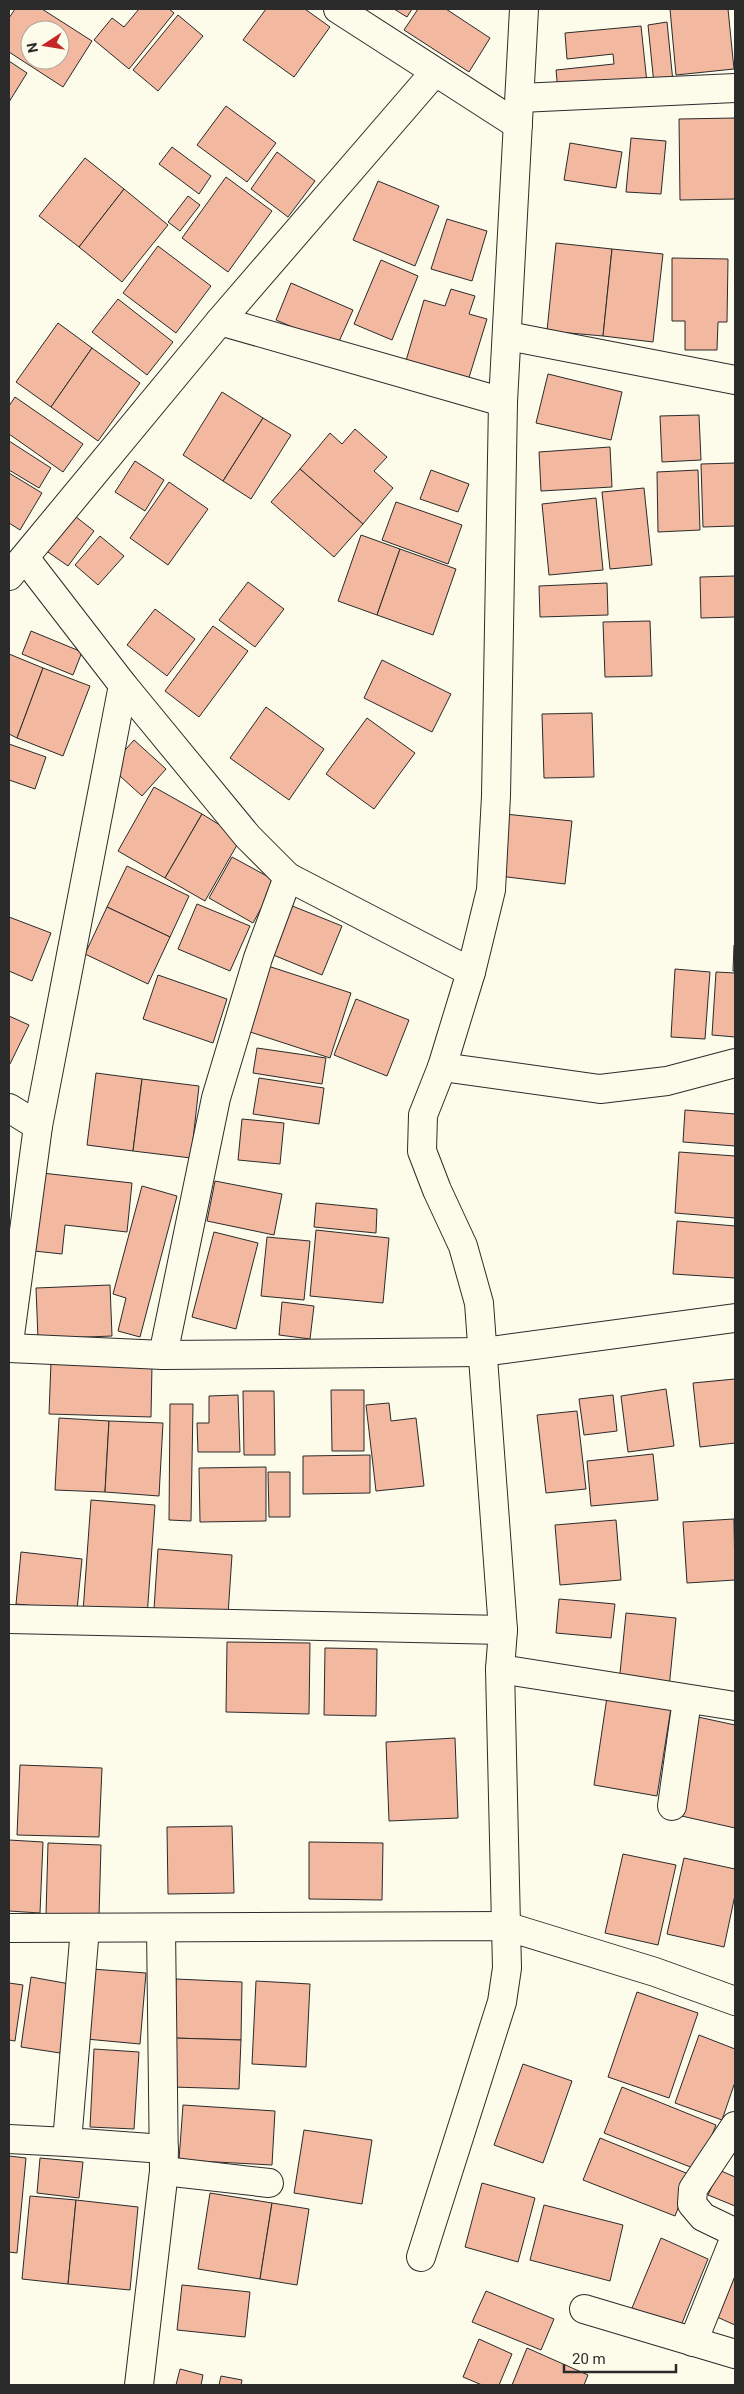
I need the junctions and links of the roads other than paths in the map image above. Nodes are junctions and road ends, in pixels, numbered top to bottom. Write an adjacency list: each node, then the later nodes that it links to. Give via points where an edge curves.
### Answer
1 (338, 9): 3 (street)
2 (524, 9): 5 (street)
3 (434, 73): 6 (street); 7 (street)
4 (735, 88): 5 (street)
5 (520, 98): 6 (street)
6 (518, 125): 8 (street)
7 (220, 321): 10 (street); 11 (street)
8 (508, 336): 9 (street); 10 (street)
9 (735, 380)
10 (503, 402): 14 (street, via 492,890)
11 (17, 567): 12 (street)
12 (122, 685): 13 (street, via 248,837); 18 (street)
13 (288, 877): 14 (street); 23 (street, via 258,958 216,1098)
14 (471, 972): 16 (street)
15 (735, 1063): 16 (street, via 667,1081 600,1089)
16 (442, 1067): 22 (street, via 423,1115 422,1150 463,1246 479,1303)
17 (9, 1108): 18 (street)
18 (38, 1126): 20 (street)
19 (735, 1318): 22 (street)
20 (9, 1342)
21 (9, 1348): 23 (street)
22 (483, 1352): 23 (street); 25 (street)
23 (163, 1355)
24 (9, 1619): 25 (street)
25 (503, 1630): 26 (street)
26 (500, 1669): 27 (street); 30 (street)
27 (687, 1700): 28 (street); 29 (street)
28 (735, 1706)
29 (672, 1806)
30 (506, 1926): 33 (street); 34 (street, via 655,1972); 40 (street, via 507,1968 502,2002)
31 (9, 1928): 32 (street)
32 (85, 1928): 33 (street); 37 (street)
33 (161, 1928): 38 (street)
34 (735, 2001)
35 (735, 2126): 42 (street, via 694,2189 692,2204 703,2217 732,2231 733,2242)
36 (9, 2139): 37 (street)
37 (67, 2142): 38 (street)
38 (164, 2160): 39 (street); 44 (street)
39 (269, 2183)
40 (421, 2257)
41 (584, 2310): 42 (street)
42 (693, 2342): 43 (street)
43 (735, 2354)
44 (139, 2385)

